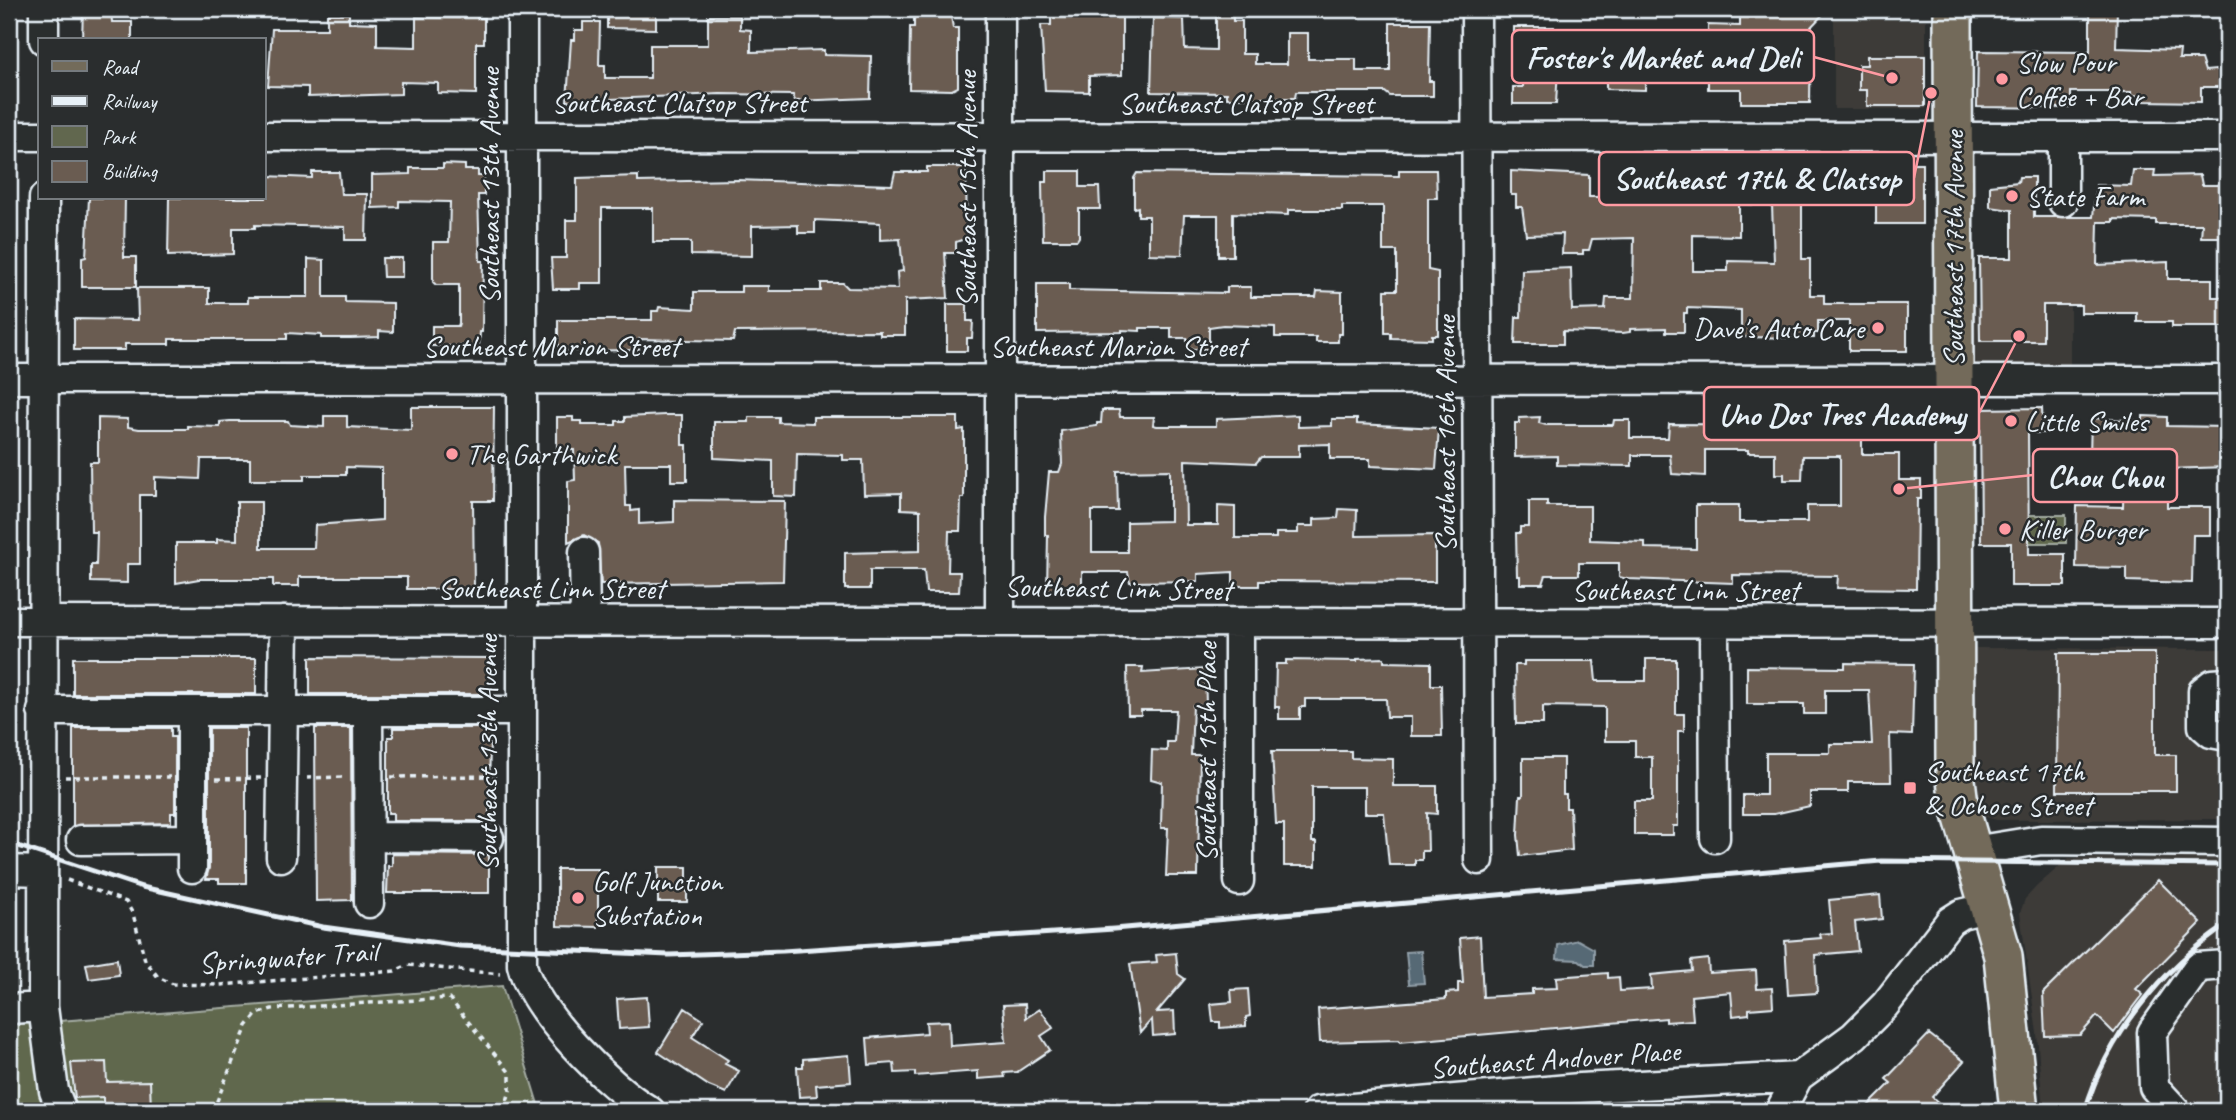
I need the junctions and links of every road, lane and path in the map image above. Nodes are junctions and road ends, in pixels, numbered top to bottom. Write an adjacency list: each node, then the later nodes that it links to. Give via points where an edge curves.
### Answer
1 (44, 9): 6 (street)
2 (522, 9): 11 (street, Southeast 13th Avenue)
3 (1000, 9): 7 (street, Southeast 15th Avenue)
4 (1476, 9): 13 (street, Southeast 16th Avenue)
5 (1954, 9): 12 (main road, Southeast 17th Avenue)
6 (44, 38)
7 (999, 135): 11 (street, Southeast Clatsop Street); 13 (street, Southeast Clatsop Street); 21 (street, Southeast 15th Avenue)
8 (9, 136): 9 (street)
9 (38, 136)
10 (266, 136): 11 (street, Southeast Clatsop Street)
11 (522, 136): 20 (street, Southeast 13th Avenue)
12 (1953, 136): 13 (street, Southeast Clatsop Street); 14 (street, Southeast Clatsop Street); 24 (main road, Southeast 17th Avenue)
13 (1479, 137): 22 (street, Southeast 16th Avenue)
14 (2063, 137): 15 (street, Southeast Clatsop Street); 17 (street)
15 (2227, 137)
16 (44, 200): 19 (street)
17 (2063, 202)
18 (9, 379): 19 (street, Southeast Marion Street)
19 (43, 379): 20 (street, Southeast Marion Street); 27 (street)
20 (522, 379): 21 (street, Southeast Marion Street); 29 (street, Southeast 13th Avenue)
21 (999, 379): 22 (street, Southeast Marion Street); 31 (street, Southeast 15th Avenue)
22 (1478, 379): 24 (street, Southeast Marion Street); 35 (street, Southeast 16th Avenue)
23 (2227, 380): 24 (street, Southeast Marion Street)
24 (1953, 381): 36 (main road, Southeast 17th Avenue)
25 (584, 552): 30 (street)
26 (9, 621): 27 (street, Southeast Linn Street)
27 (42, 621): 28 (street, Southeast Linn Street); 39 (street)
28 (284, 621): 29 (street, Southeast Linn Street); 38 (street)
29 (520, 621): 30 (street, Southeast Linn Street); 42 (street, Southeast 13th Avenue)
30 (584, 621): 31 (street, Southeast Linn Street)
31 (1000, 621): 32 (street, Southeast Linn Street)
32 (1238, 623): 35 (street, Southeast Linn Street); 58 (street, Southeast 15th Place)
33 (1714, 623): 35 (street, Southeast Linn Street); 36 (street, Southeast Linn Street); 48 (street)
34 (2227, 623): 36 (street, Southeast Linn Street)
35 (1478, 624): 54 (street, Southeast 16th Avenue)
36 (1953, 624): 52 (main road, Southeast 17th Avenue, via 1955,772)
37 (2227, 684): 43 (street, via 2213,684 2203,691 2203,726)
38 (284, 710): 40 (street); 41 (street); 53 (street)
39 (42, 711): 40 (street); 57 (street)
40 (192, 711): 49 (street)
41 (368, 711): 42 (street); 46 (street)
42 (520, 711): 44 (street, Southeast 13th Avenue)
43 (2227, 736)
44 (521, 776): 45 (path); 61 (street, Southeast 13th Avenue)
45 (391, 777)
46 (369, 837): 47 (street); 59 (street)
47 (489, 838)
48 (1715, 838)
49 (192, 839): 50 (street); 55 (street)
50 (81, 840)
51 (2227, 842): 52 (street, via 2040,840)
52 (1973, 851): 60 (main road, Southeast 17th Avenue)
53 (281, 857)
54 (1479, 860)
55 (192, 869)
56 (9, 870): 57 (street)
57 (54, 875): 61 (path, Springwater Trail, via 126,902 145,960 159,977 173,984 220,985 395,971 408,965); 63 (street)
58 (1239, 881)
59 (369, 903)
60 (1991, 907): 65 (street, via 1950,921 1885,1005 1854,1036); 73 (main road, Southeast 17th Avenue, via 2003,956)
61 (523, 964): 70 (street, via 538,1003 595,1067)
62 (2227, 965): 74 (street, via 2198,967 2152,1031 2154,1087)
63 (43, 1007): 64 (street); 67 (street)
64 (9, 1009)
65 (1798, 1077): 66 (street, Southeast Andover Place); 72 (street)
66 (1581, 1100): 71 (street, Southeast Andover Place)
67 (61, 1111)
68 (213, 1111): 69 (path, via 247,1026 257,1014 272,1009 449,998 510,1073)
69 (503, 1111)
70 (650, 1111)
71 (1318, 1111)
72 (1780, 1111)
73 (2019, 1111)
74 (2176, 1111)

